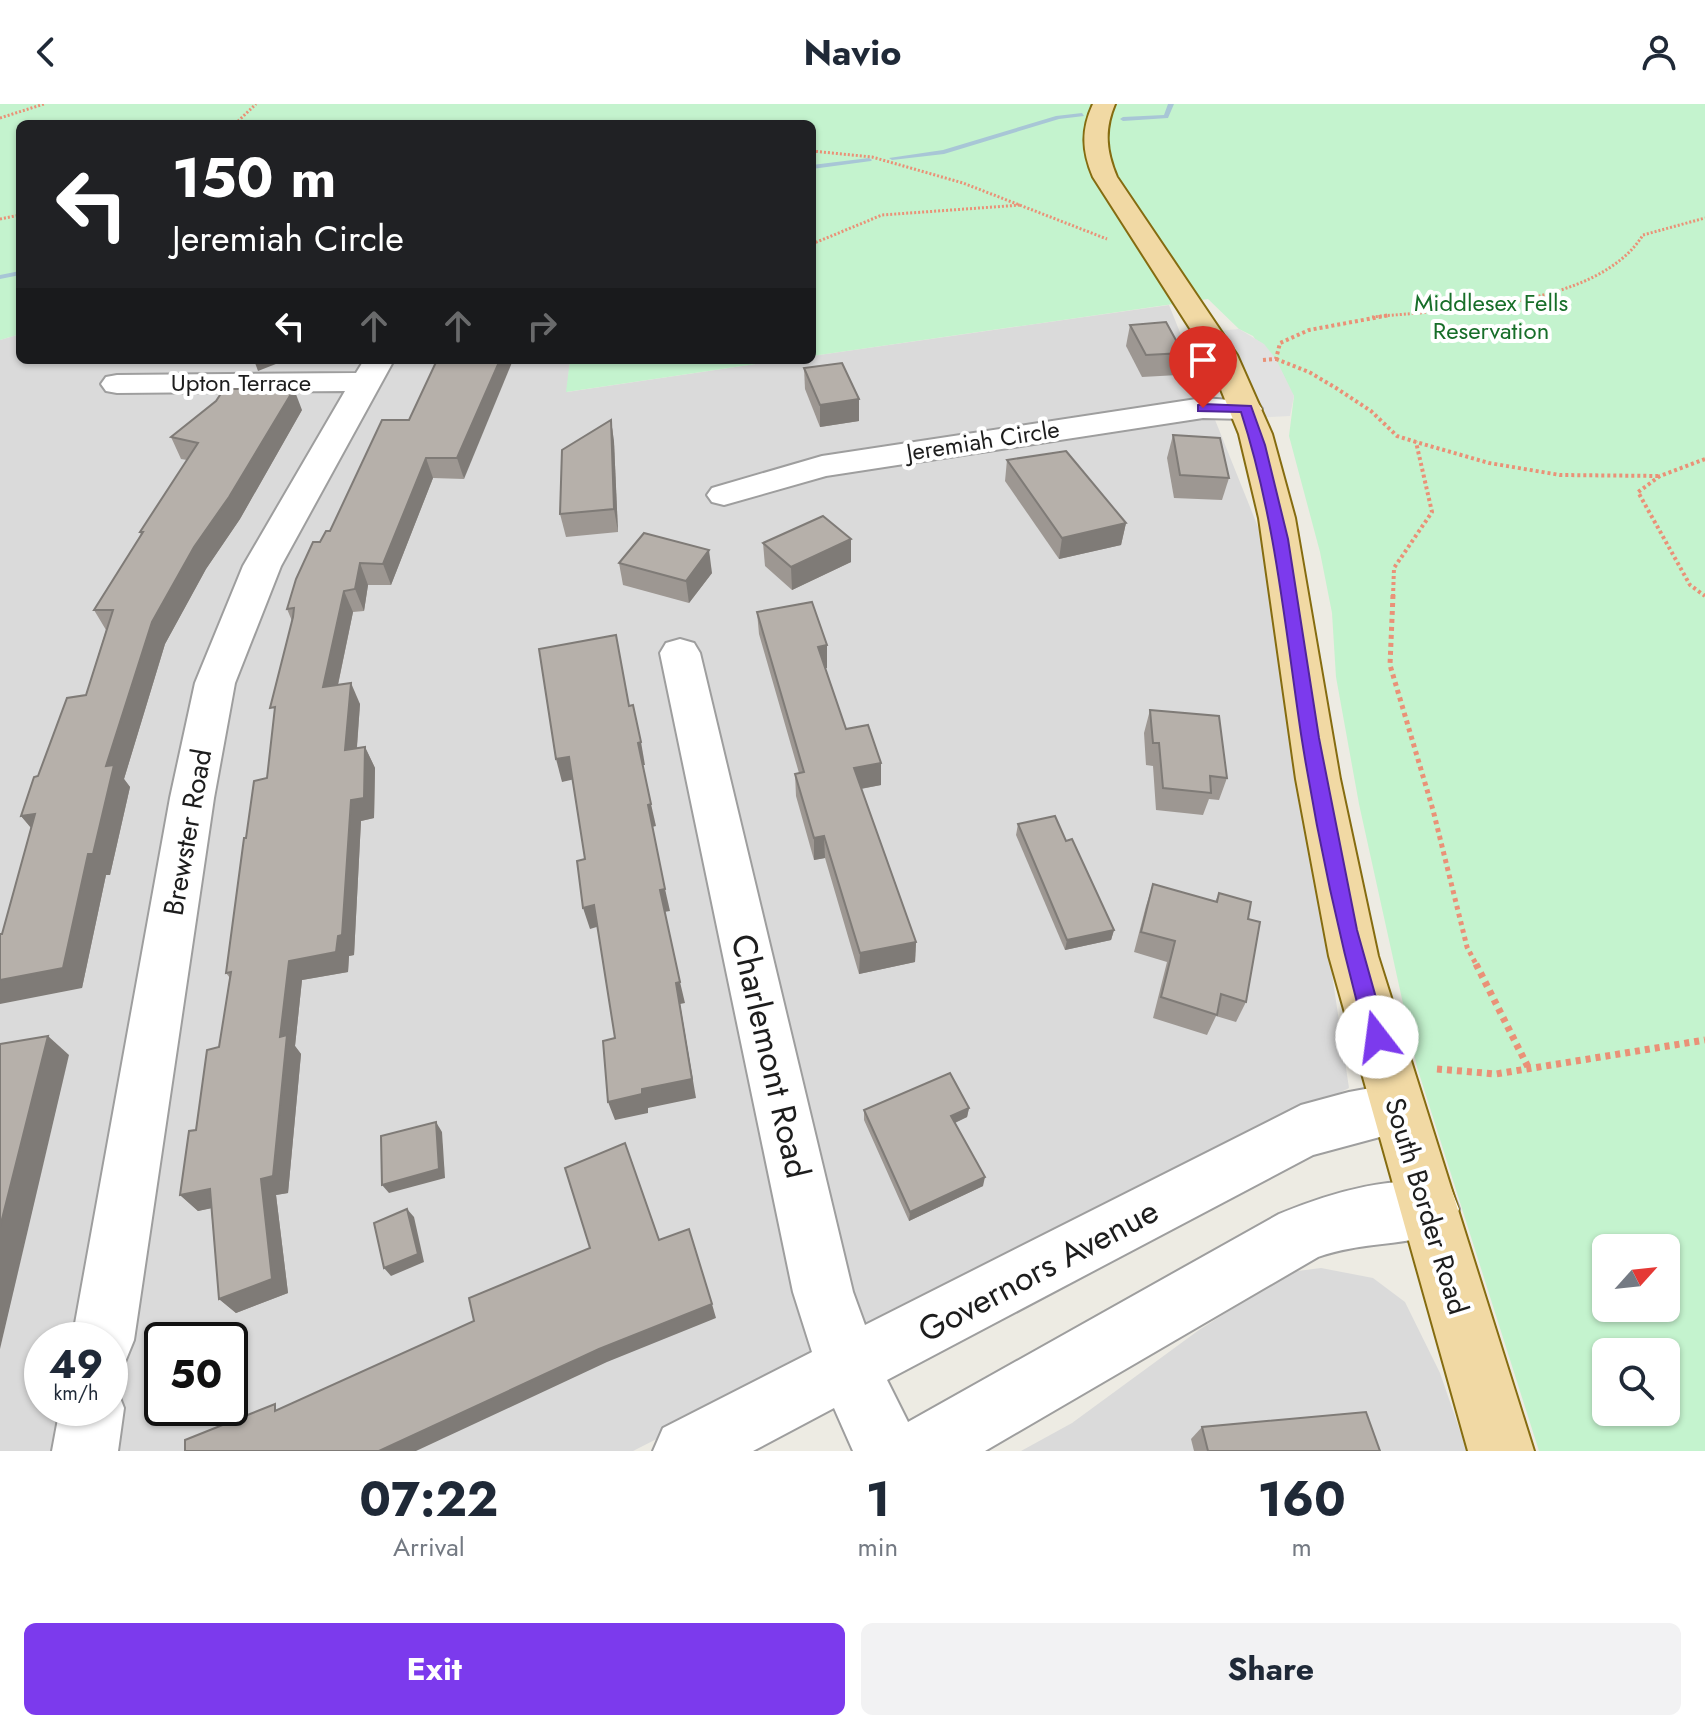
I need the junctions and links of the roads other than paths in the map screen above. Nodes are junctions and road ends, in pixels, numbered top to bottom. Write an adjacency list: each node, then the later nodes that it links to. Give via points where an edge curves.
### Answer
1 (1104, 104): 4 (main road, South Border Road, via 1095,124 1094,150 1110,188 1226,362)
2 (372, 371): 3 (street, Upton Terrace); 9 (street, Brewster Road, via 262,566 215,683)
3 (117, 384)
4 (1246, 409): 5 (street, Jeremiah Circle, via 1203,408 822,466); 7 (main road, South Border Road, via 1280,539 1310,738 1347,930)
5 (724, 495)
6 (680, 653): 10 (street, Charlemont Road, via 823,1292)
7 (1391, 1086): 8 (main road, South Border Road); 10 (street, Governors Avenue, via 1349,1118 1301,1132)
8 (1430, 1209): 15 (street, via 1353,1217 1300,1235); 16 (main road, South Border Road)
9 (106, 1322)
10 (849, 1369): 13 (street, Governors Avenue); 14 (street, Charlemont Road)
11 (89, 1426): 12 (street)
12 (85, 1451)
13 (686, 1451)
14 (887, 1451)
15 (922, 1451)
16 (1501, 1451)

